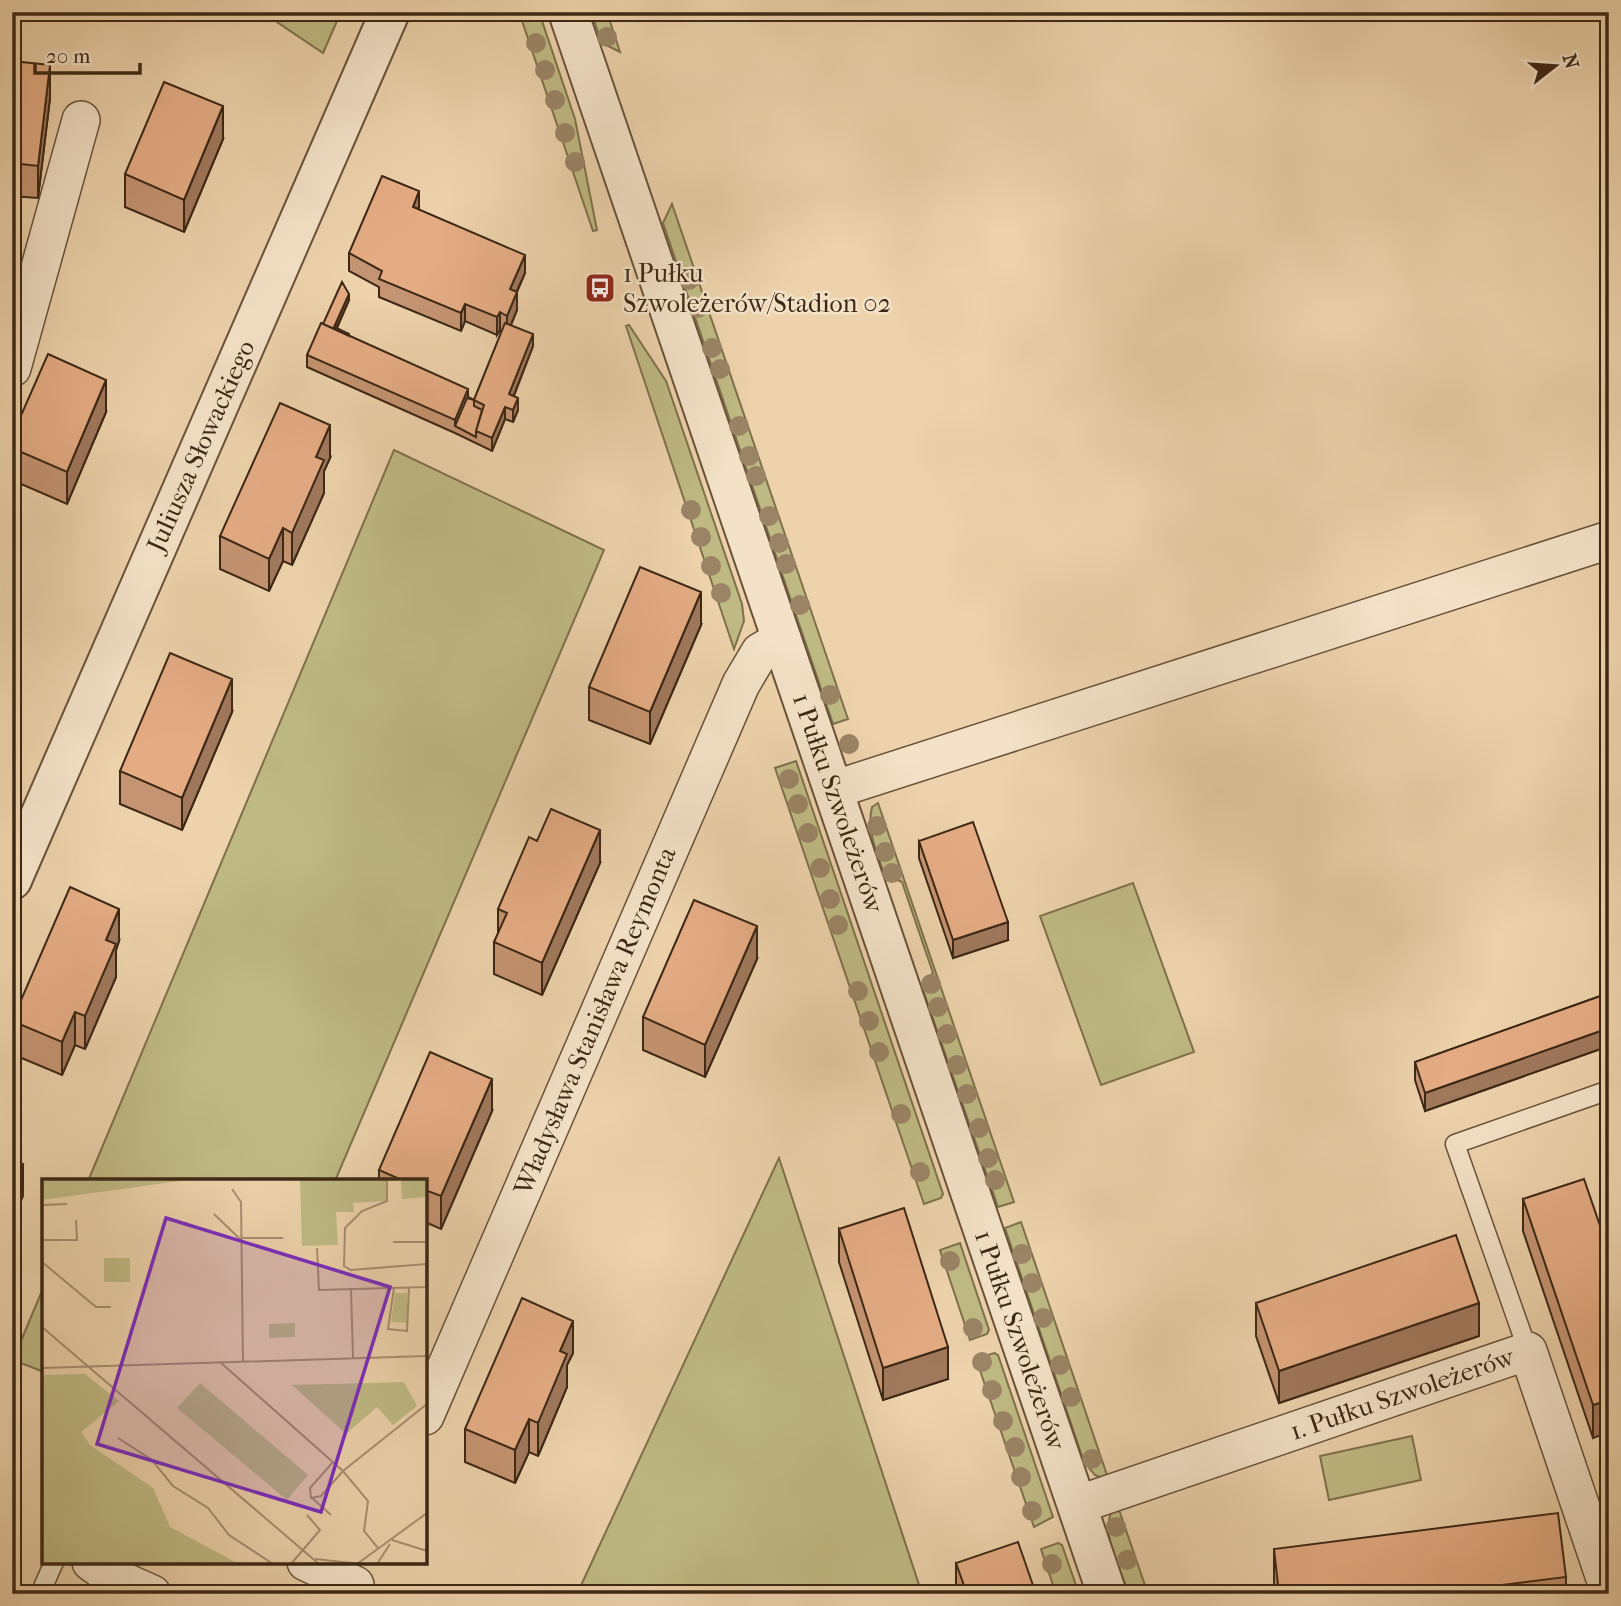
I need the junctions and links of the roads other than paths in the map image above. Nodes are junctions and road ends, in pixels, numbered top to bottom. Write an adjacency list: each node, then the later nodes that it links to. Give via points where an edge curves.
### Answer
1 (390, 12): 8 (street, Juliusza Słowackiego)
2 (568, 12): 6 (street, 1 Pułku Szwoleżerów)
3 (81, 120): 4 (street)
4 (12, 368)
5 (1609, 540): 7 (street)
6 (782, 639): 7 (street, 1 Pułku Szwoleżerów); 11 (street, Władysława Stanisława Reymonta, via 760,652 741,684)
7 (833, 790): 12 (street, 1 Pułku Szwoleżerów)
8 (12, 880)
9 (1609, 1090): 10 (lane, via 1455,1144)
10 (1528, 1351): 12 (street, 1. Pułku Szwoleżerów); 17 (street, 1. Pułku Szwoleżerów)
11 (427, 1411)
12 (1077, 1505): 20 (street, 1 Pułku Szwoleżerów)
13 (53, 1564): 18 (lane)
14 (94, 1564): 19 (street)
15 (312, 1564): 16 (street)
16 (357, 1580)
17 (1609, 1590)
18 (40, 1594)
19 (152, 1594)
20 (1107, 1594)

